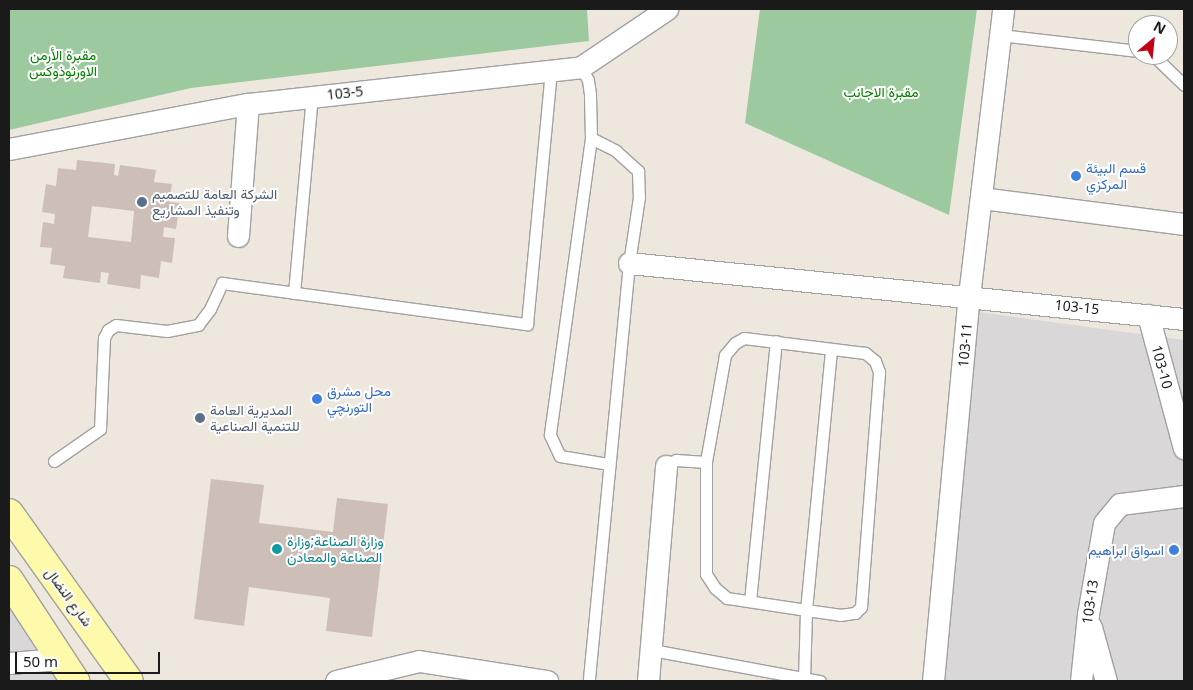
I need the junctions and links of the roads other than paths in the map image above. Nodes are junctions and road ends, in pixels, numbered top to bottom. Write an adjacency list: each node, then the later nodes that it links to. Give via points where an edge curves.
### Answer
1 (667, 9): 6 (street, 103-5)
2 (1003, 9): 3 (street, 103-11)
3 (1000, 35): 4 (lane); 13 (street, 103-11)
4 (1128, 49)
5 (1163, 65): 8 (lane)
6 (581, 67): 7 (street, 103-5); 11 (lane, via 588,80)
7 (551, 70): 9 (street, 103-5); 17 (lane, via 527,324)
8 (1184, 85)
9 (312, 97): 10 (street, 103-5); 17 (lane)
10 (248, 104): 12 (street, 103-5); 15 (street)
11 (591, 138): 16 (lane, via 616,151 638,171 639,197); 26 (lane, via 550,435 560,456)
12 (9, 149)
13 (981, 198): 14 (street); 18 (street, 103-11)
14 (1184, 224)
15 (238, 236)
16 (629, 263): 18 (street, 103-15); 26 (lane)
17 (294, 293): 24 (lane, via 222,283 204,318 191,328 167,331 116,325 108,330 104,338 100,430)
18 (970, 296): 19 (street, 103-15); 44 (street, 103-11)
19 (1148, 315): 20 (street, 103-15); 23 (street, 103-10)
20 (1184, 319)
21 (776, 342): 22 (lane); 25 (lane, via 744,338 726,355); 31 (lane)
22 (831, 350): 32 (lane); 32 (lane, via 866,353 875,361 879,372 861,608 855,613 840,615)
23 (1184, 448)
24 (54, 461)
25 (706, 462): 27 (lane, via 676,460); 31 (lane, via 706,574 727,598)
26 (610, 464): 41 (lane)
27 (666, 466): 34 (street)
28 (1184, 496): 33 (street, 103-13, via 1131,501 1120,504 1111,512 1101,534)
29 (9, 513): 38 (main road, شارع النضال)
30 (9, 580): 36 (main road)
31 (750, 601): 32 (lane)
32 (806, 610): 37 (lane)
33 (1088, 614): 45 (street, 103-13); 46 (street)
34 (652, 650): 37 (lane); 42 (street)
35 (9, 663): 36 (street)
36 (67, 670)
37 (804, 679): 43 (lane)
38 (129, 681)
39 (336, 681): 40 (street, via 419,661)
40 (547, 681)
41 (589, 681)
42 (648, 681)
43 (820, 681)
44 (933, 681)
45 (1081, 681)
46 (1106, 681)

